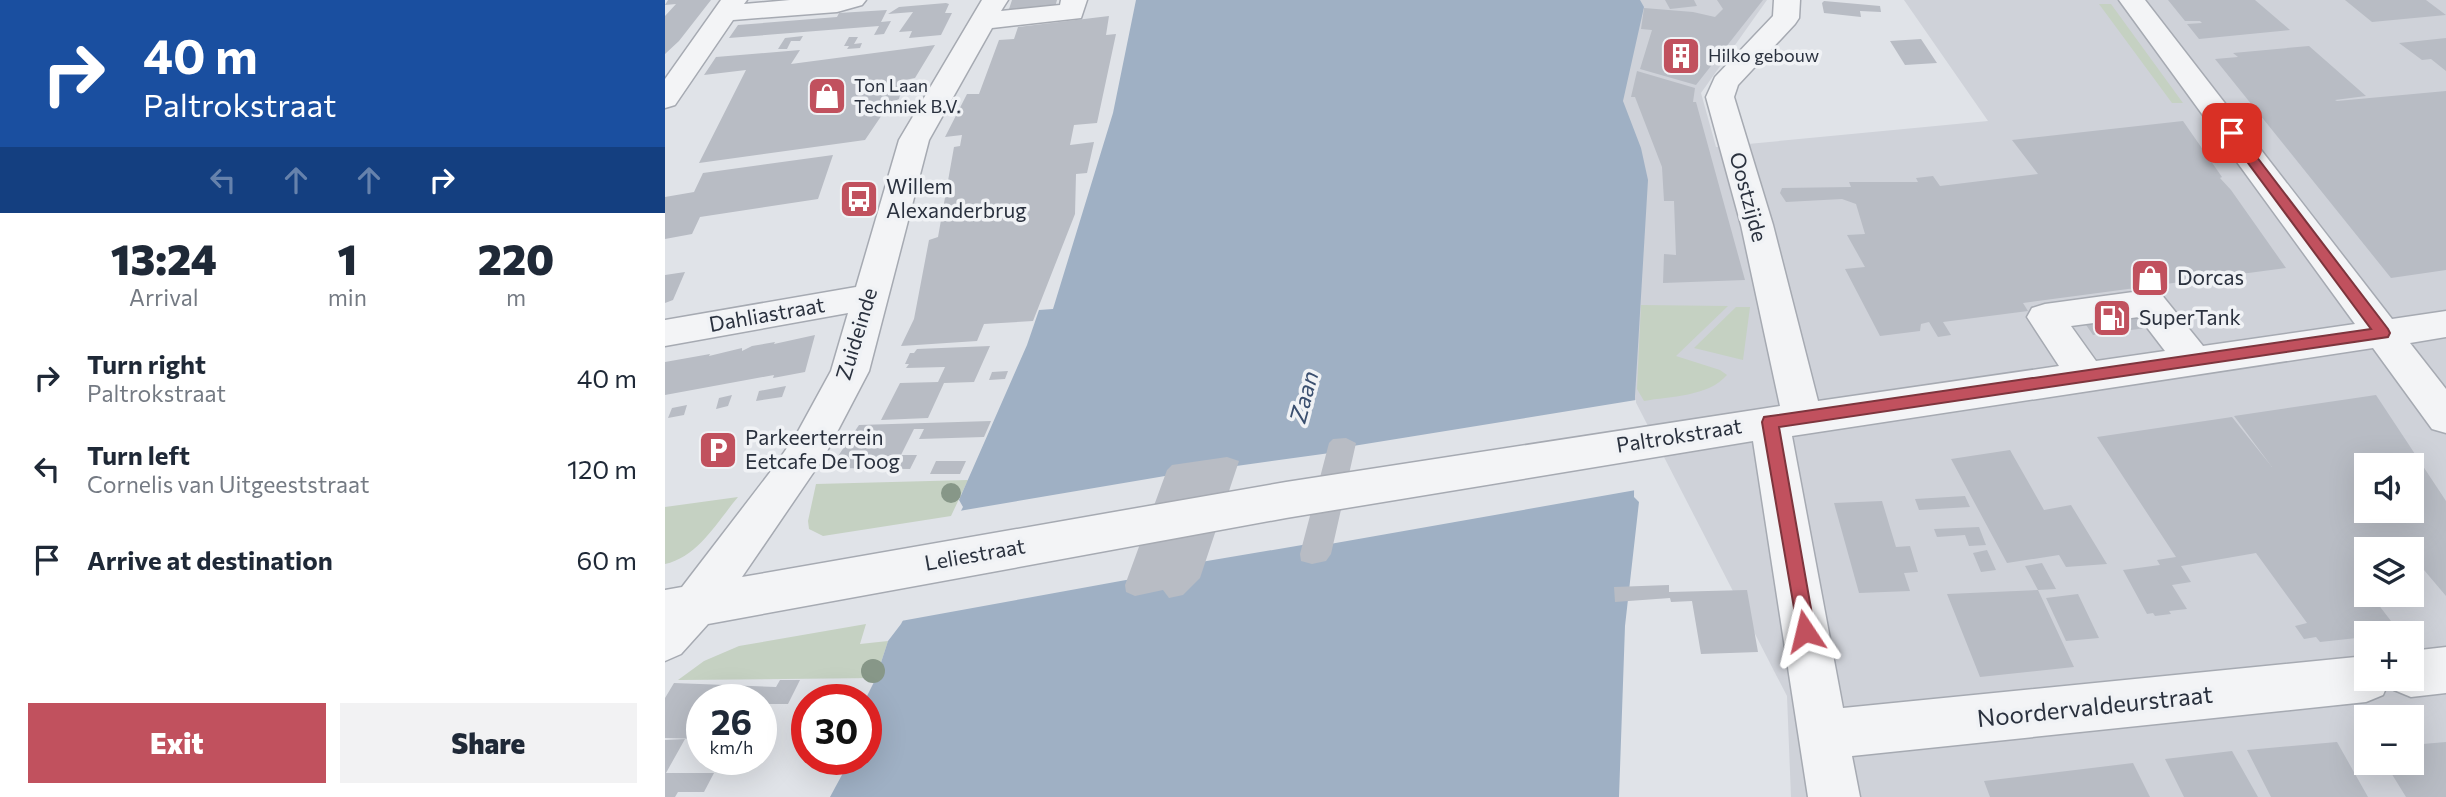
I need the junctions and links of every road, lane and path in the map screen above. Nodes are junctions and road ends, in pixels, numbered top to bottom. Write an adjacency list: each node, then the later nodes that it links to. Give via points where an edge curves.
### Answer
1 (853, 0): 5 (street)
2 (1074, 0): 6 (street, via 1072,12)
3 (1787, 0): 15 (street, Oostzijde, via 1786,18 1725,83 1720,97 1757,225)
4 (2132, 0): 11 (street)
5 (730, 7): 7 (street)
6 (990, 11): 8 (street, Zuideinde, via 913,141)
7 (665, 99)
8 (869, 297): 10 (street, Dahliastraat); 17 (street, Zuideinde, via 850,370 810,446)
9 (2446, 324): 11 (street, Paltrokstraat)
10 (665, 332)
11 (2383, 333): 12 (street, Paltrokstraat); 14 (street)
12 (2193, 360): 13 (street, Paltrokstraat); 13 (street, via 2148,303 2045,317)
13 (2085, 375): 15 (street, Paltrokstraat)
14 (2446, 418)
15 (1786, 420): 16 (street, Paltrokstraat); 21 (street, Oostzijde)
16 (1286, 500): 17 (street, Leliestraat, via 932,562)
17 (675, 619)
18 (2446, 670): 19 (street)
19 (2424, 673)
20 (2354, 679): 21 (street, Noordervaldeurstraat)
21 (1823, 735): 22 (street, Oostzijde)
22 (1834, 797)

